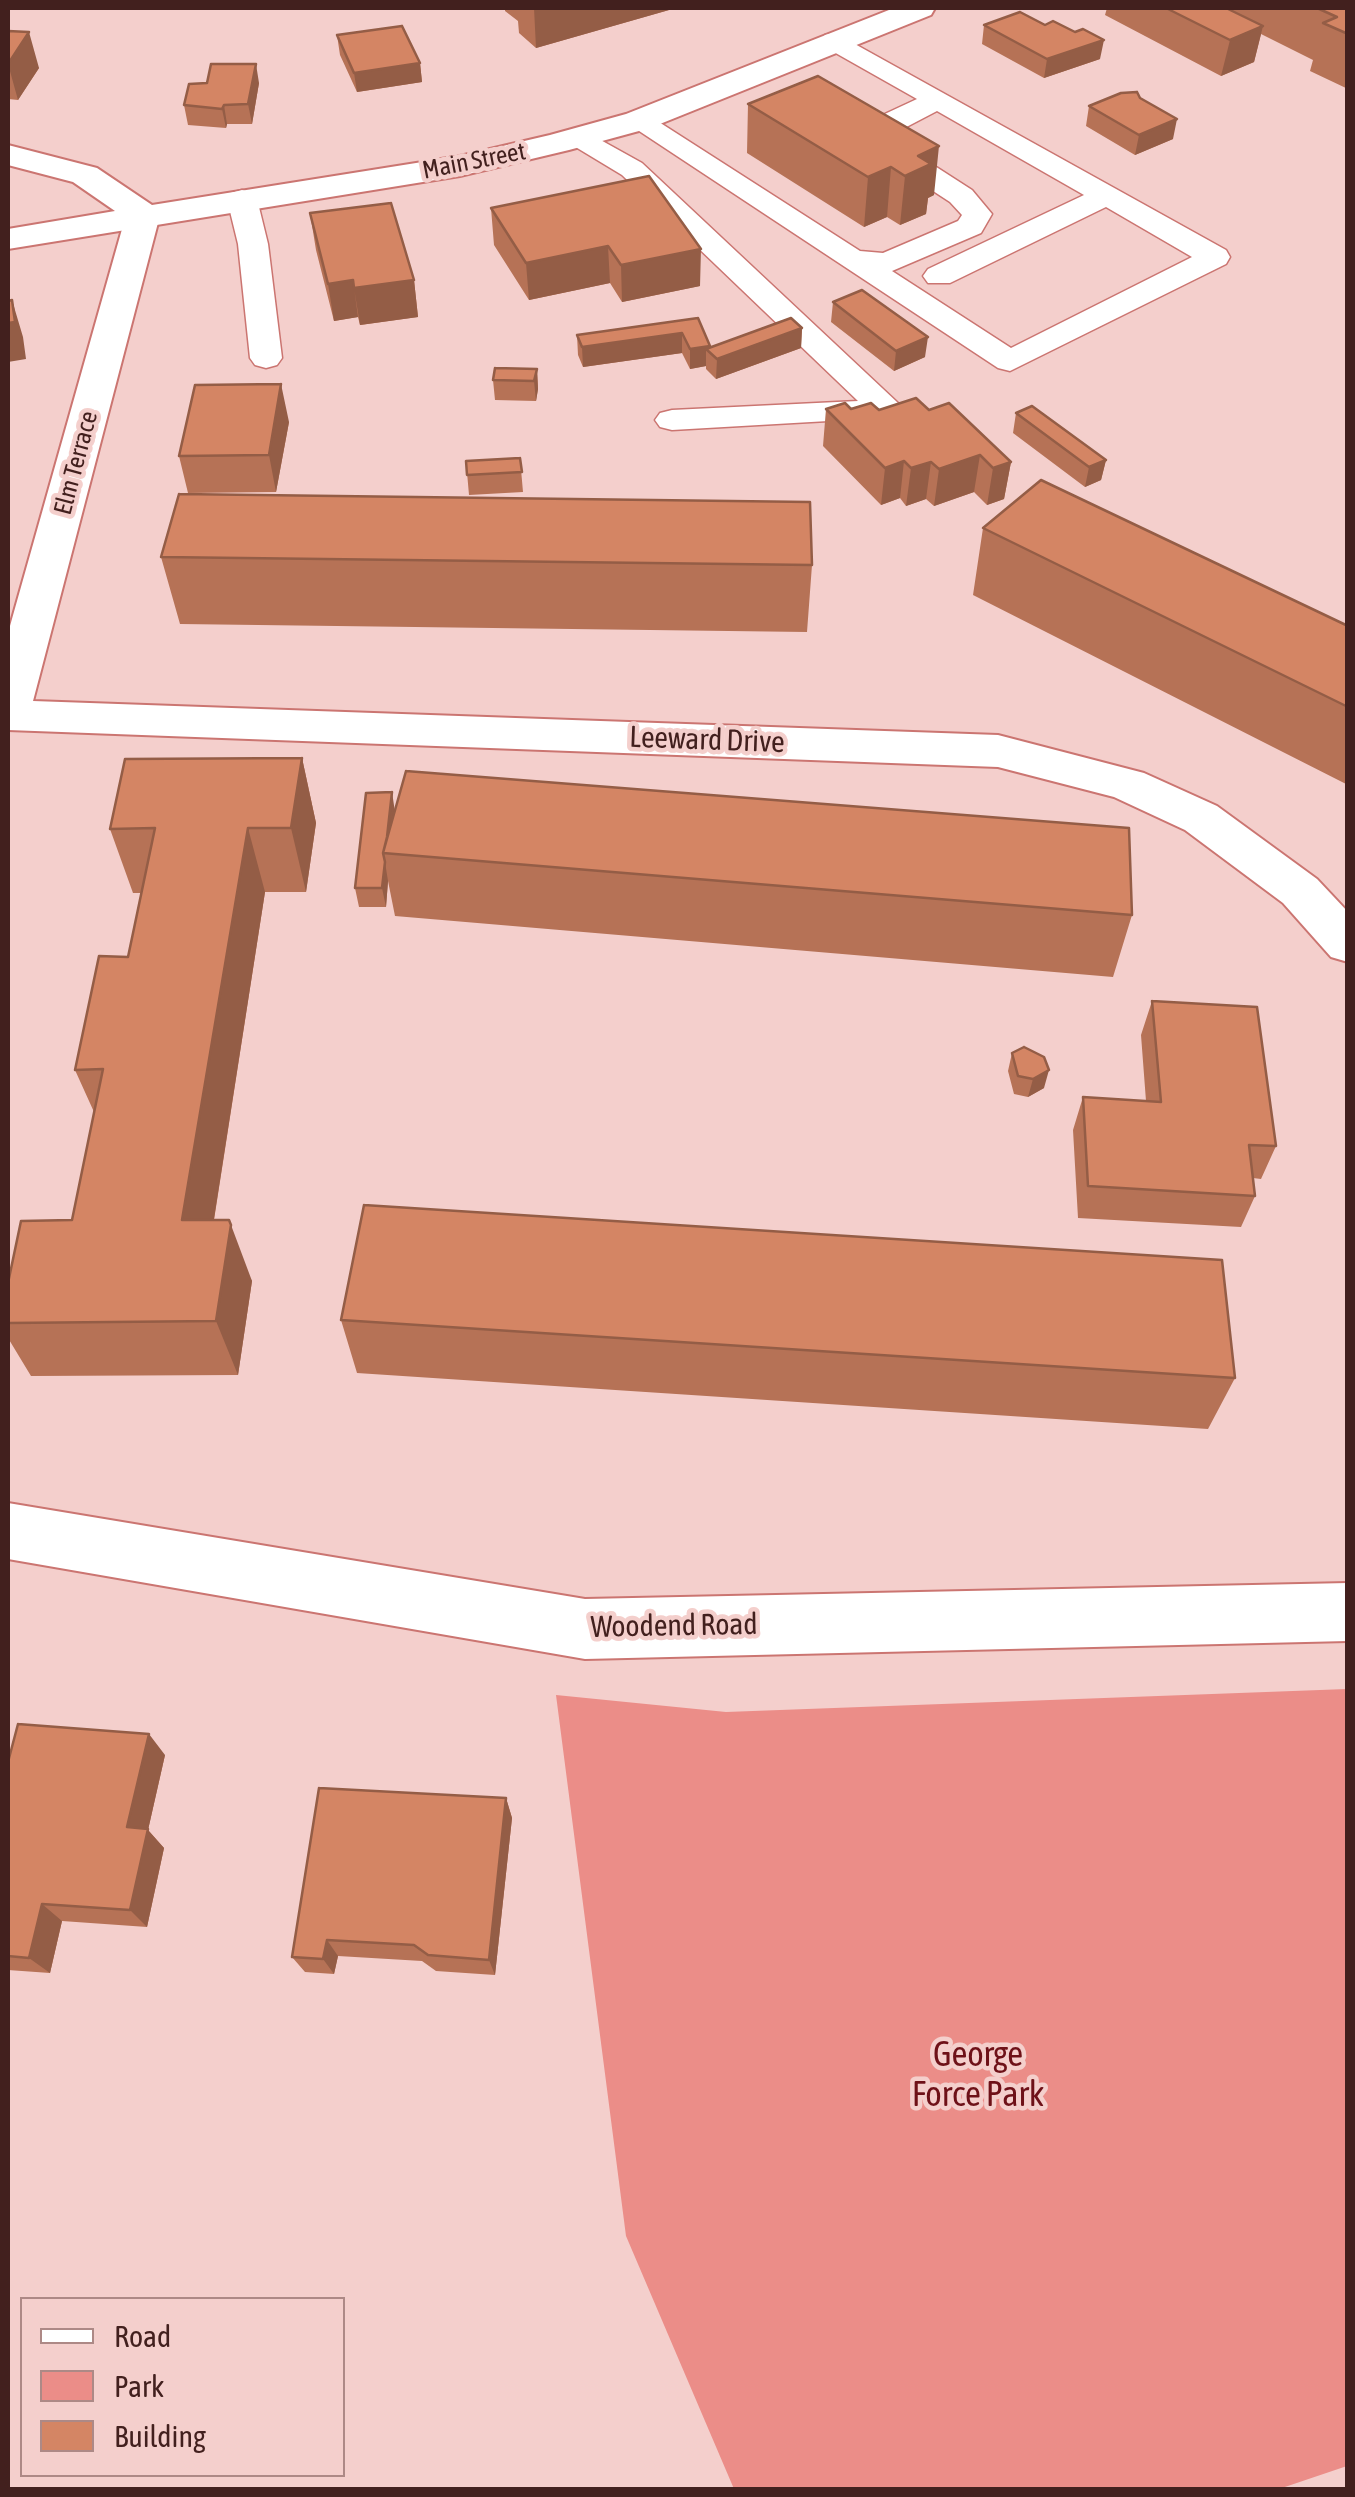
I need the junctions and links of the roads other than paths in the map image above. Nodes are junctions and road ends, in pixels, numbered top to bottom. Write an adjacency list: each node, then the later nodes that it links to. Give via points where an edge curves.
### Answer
1 (920, 8): 2 (street, Main Street)
2 (836, 41): 3 (lane); 4 (street, Main Street)
3 (938, 100): 7 (lane); 11 (lane, via 878,134 888,149 961,196 976,214 970,227 887,262)
4 (638, 121): 5 (street, Main Street); 11 (lane)
5 (580, 137): 8 (street, Main Street, via 460,166); 14 (lane, via 632,170 886,410)
6 (8, 156): 9 (street, via 85,175)
7 (1106, 196): 12 (lane); 12 (lane, via 1215,256 1010,361)
8 (242, 199): 9 (street, Main Street); 13 (lane)
9 (142, 216): 10 (street, Main Street); 15 (street, Elm Terrace)
10 (8, 239)
11 (853, 258): 12 (lane)
12 (904, 292)
13 (266, 358)
14 (672, 420)
15 (8, 712): 16 (street, Leeward Drive, via 998,751 1128,784 1201,818 1300,891)
16 (1348, 944)
17 (8, 1531): 18 (street, Woodend Road, via 585,1629)
18 (1348, 1612)

